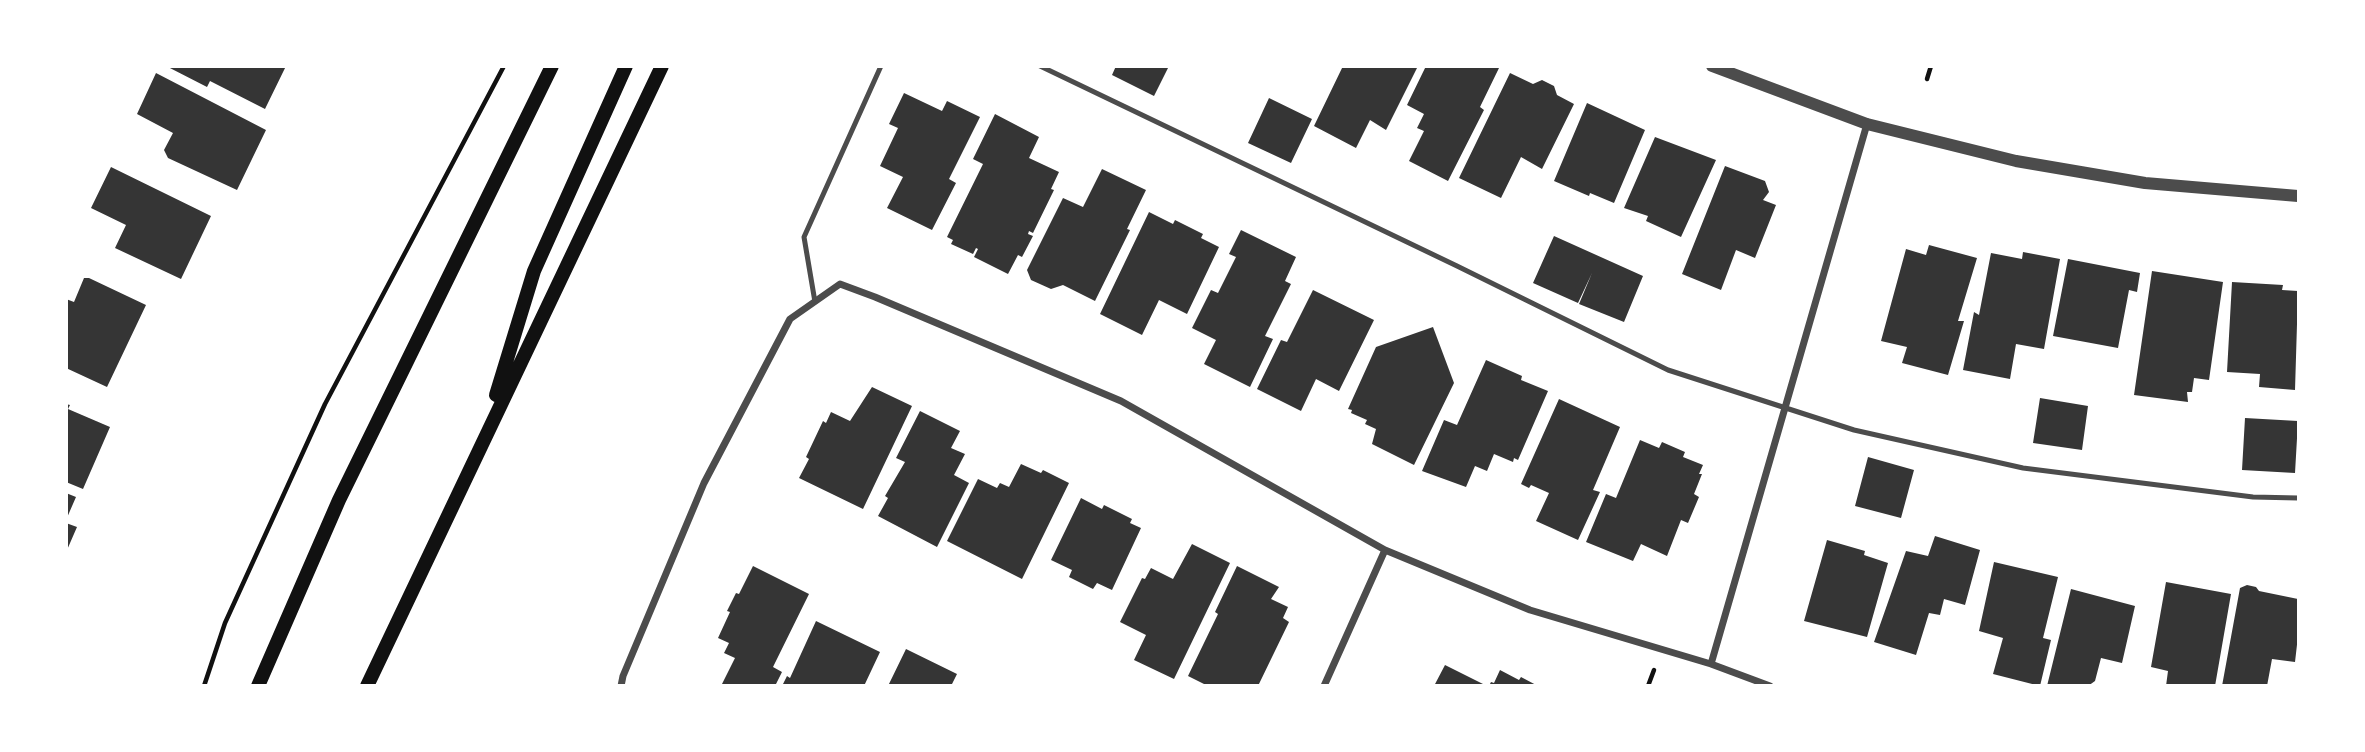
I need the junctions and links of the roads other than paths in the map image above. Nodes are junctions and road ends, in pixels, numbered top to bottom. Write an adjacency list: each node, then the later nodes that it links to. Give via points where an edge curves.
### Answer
1 (552, 66): 19 (main road, via 338,500)
2 (626, 66): 15 (main road, via 534,271)
3 (662, 66): 11 (main road)
4 (670, 66): 11 (main road)
5 (881, 66): 13 (lane, via 804,237)
6 (1040, 66): 14 (lane, via 1668,370)
7 (1712, 66): 9 (street)
8 (1737, 66): 9 (street)
9 (1760, 85): 10 (street)
10 (1867, 124): 12 (street, via 2016,161 2145,183); 14 (street)
11 (623, 148): 15 (main road)
12 (2298, 197)
13 (816, 302): 17 (street, via 840,284 1121,401); 21 (street, via 790,319 704,483)
14 (1785, 408): 16 (lane, via 1854,430 2023,468 2253,497); 18 (street)
15 (482, 440): 20 (main road)
16 (2298, 498)
17 (1385, 550): 18 (street, via 1530,610); 22 (street)
18 (1711, 664): 23 (street)
19 (257, 685)
20 (366, 685)
21 (621, 685)
22 (1324, 685)
23 (1770, 685)

